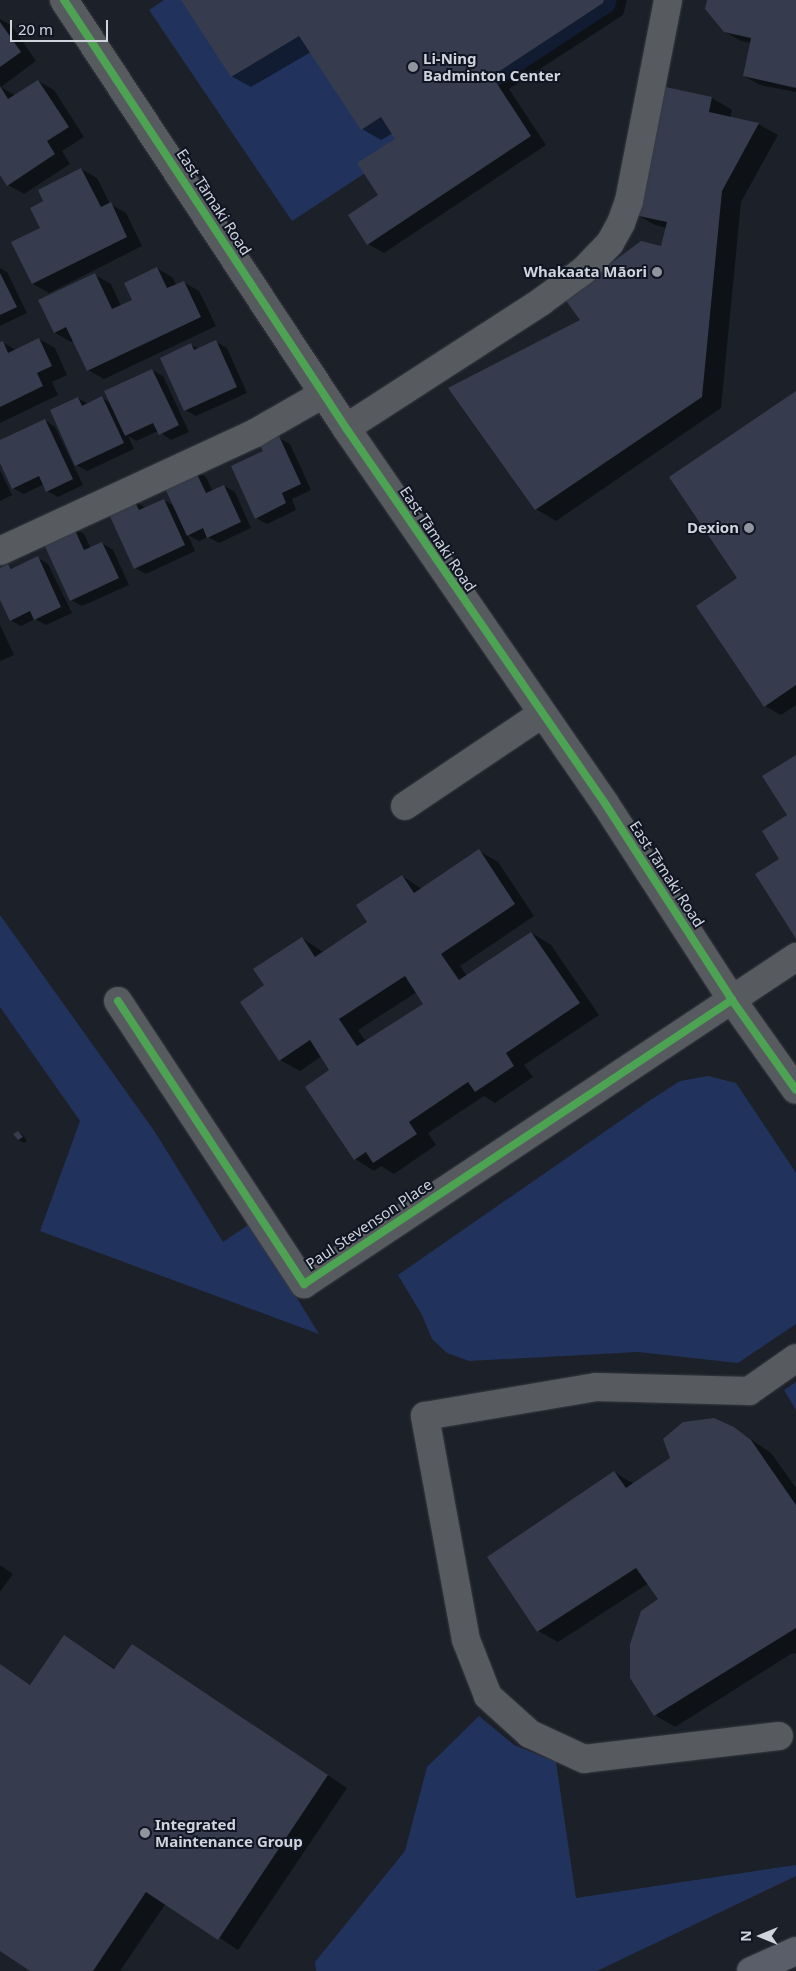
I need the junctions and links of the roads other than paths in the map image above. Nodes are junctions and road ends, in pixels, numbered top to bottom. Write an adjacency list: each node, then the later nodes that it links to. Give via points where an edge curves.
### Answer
1 (64, 0): 3 (street, East Tāmaki Road)
2 (668, 0): 4 (street, via 629,201 610,243 583,271 542,301)
3 (324, 394): 4 (street, East Tāmaki Road); 5 (street, via 255,433)
4 (346, 428): 6 (street, East Tāmaki Road)
5 (0, 551)
6 (542, 714): 7 (street); 9 (street, East Tāmaki Road, via 606,805)
7 (405, 806)
8 (796, 957): 9 (street)
9 (732, 1000): 10 (street, Paul Stevenson Place, via 304,1284); 11 (street, East Tāmaki Road)
10 (118, 1001)
11 (796, 1090)
12 (796, 1358): 13 (street, via 749,1391 596,1387 424,1416 466,1640 488,1696 495,1703 530,1734 584,1759)
13 (779, 1736)
14 (796, 1951): 15 (main road)
15 (751, 1971)

